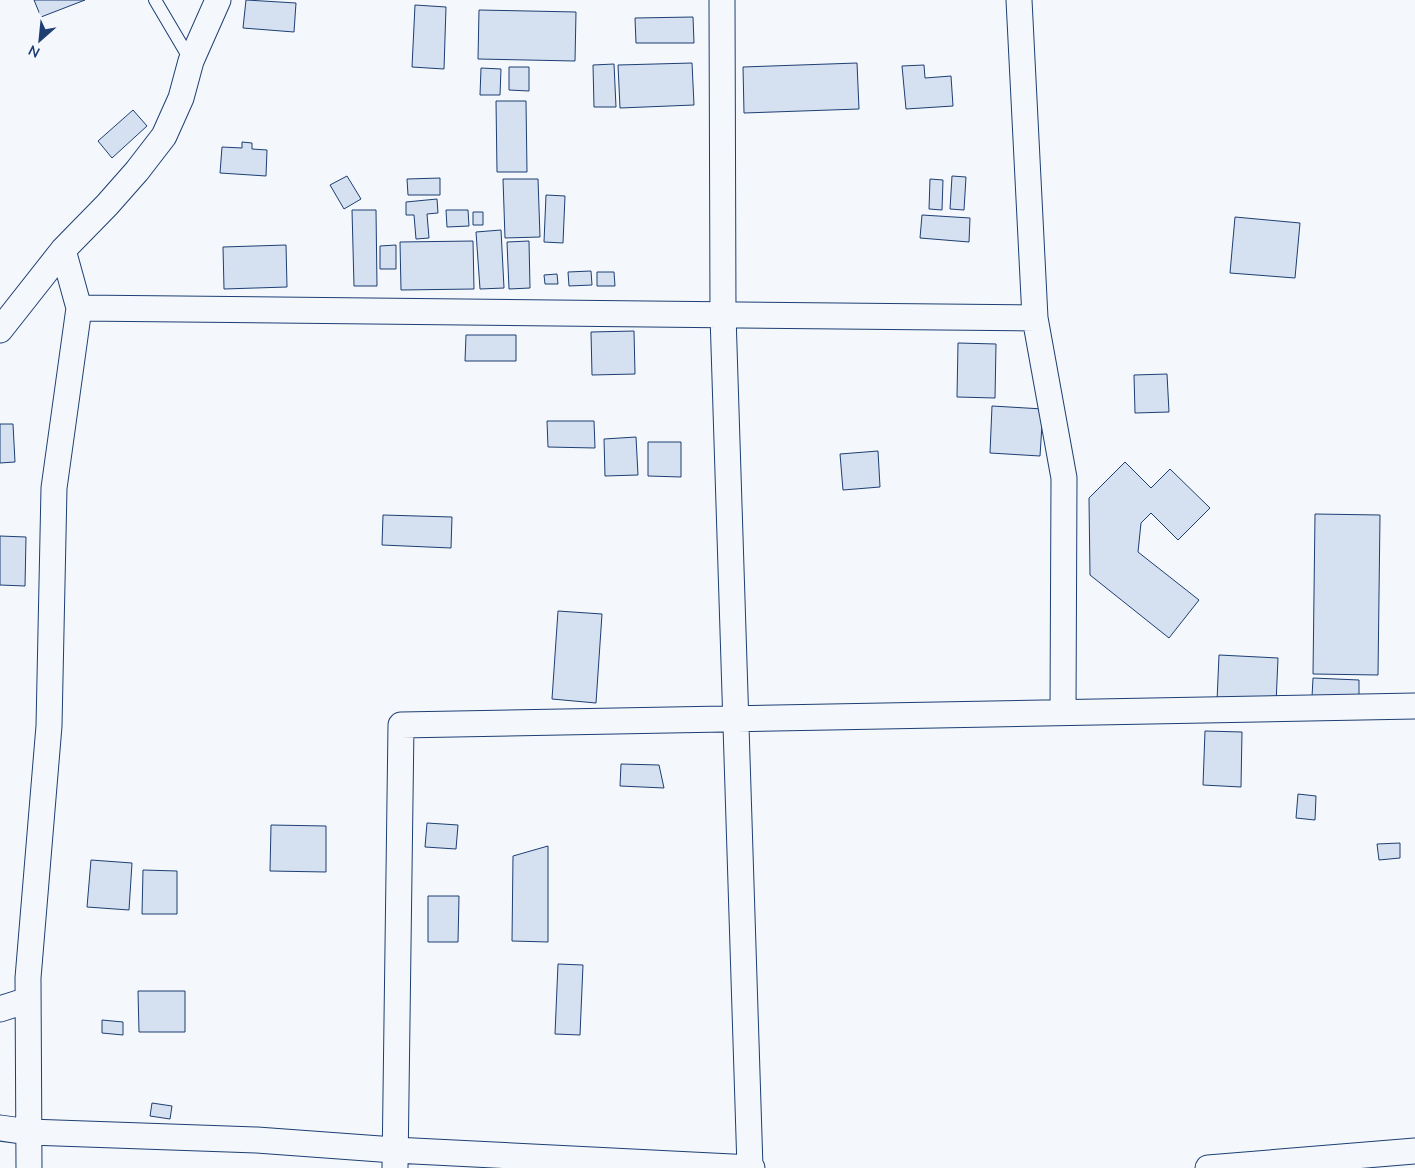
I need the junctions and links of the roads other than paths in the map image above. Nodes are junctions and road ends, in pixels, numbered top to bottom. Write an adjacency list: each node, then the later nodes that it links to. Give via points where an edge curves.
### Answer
1 (155, 0): 5 (lane)
2 (218, 0): 5 (street)
3 (722, 0): 8 (street)
4 (1019, 0): 9 (street)
5 (191, 62): 6 (street, via 181,98 164,136 107,205)
6 (63, 250): 7 (street); 10 (street)
7 (79, 308): 8 (street); 14 (street, via 54,488 48,726)
8 (723, 315): 9 (street); 13 (street)
9 (1035, 318): 12 (street, via 1064,478)
10 (0, 330)
11 (1415, 706): 12 (street)
12 (1063, 712): 13 (street)
13 (736, 718): 19 (street, via 401,724); 21 (street)
14 (28, 1000): 15 (street); 17 (street)
15 (0, 1009)
16 (0, 1128): 17 (street)
17 (28, 1132): 19 (street, via 257,1140); 20 (street)
18 (1415, 1151): 22 (street)
19 (395, 1159): 21 (street)
20 (29, 1168)
21 (750, 1168)
22 (1208, 1168)

